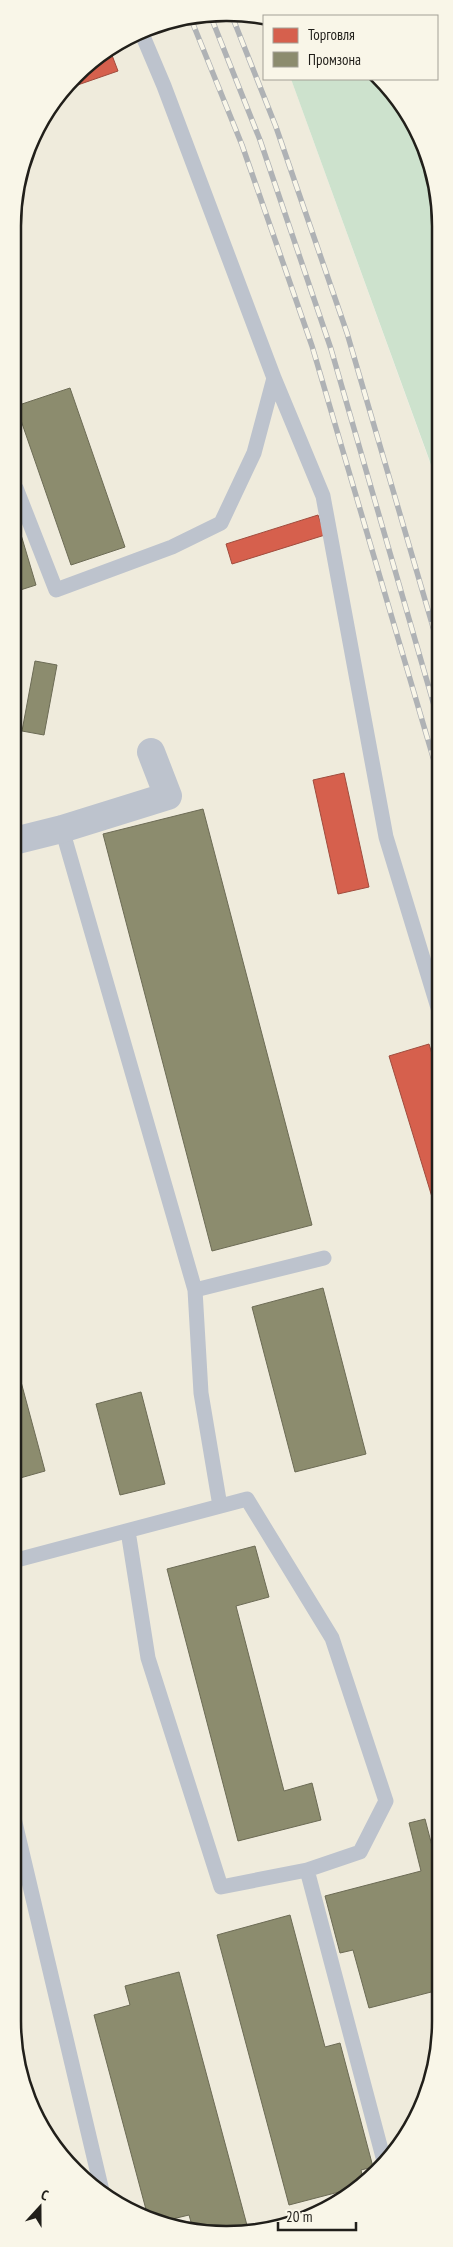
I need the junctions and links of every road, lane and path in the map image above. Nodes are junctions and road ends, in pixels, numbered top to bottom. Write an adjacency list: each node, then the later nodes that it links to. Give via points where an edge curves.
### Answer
1 (144, 39): 2 (lane)
2 (274, 378): 3 (lane, via 254,453 220,523 172,547 56,590); 7 (lane, via 323,496 386,837)
3 (21, 501)
4 (151, 752): 5 (street, via 168,796)
5 (62, 829): 6 (street); 9 (lane)
6 (21, 839)
7 (432, 985)
8 (324, 1258): 9 (lane)
9 (195, 1290): 10 (lane, via 201,1393)
10 (220, 1506): 11 (lane); 14 (lane, via 247,1499 332,1638 386,1800 360,1852)
11 (128, 1531): 12 (lane); 14 (lane, via 148,1658 221,1888)
12 (21, 1560)
13 (21, 1848): 16 (lane)
14 (306, 1870): 15 (lane)
15 (382, 2154)
16 (100, 2181)

